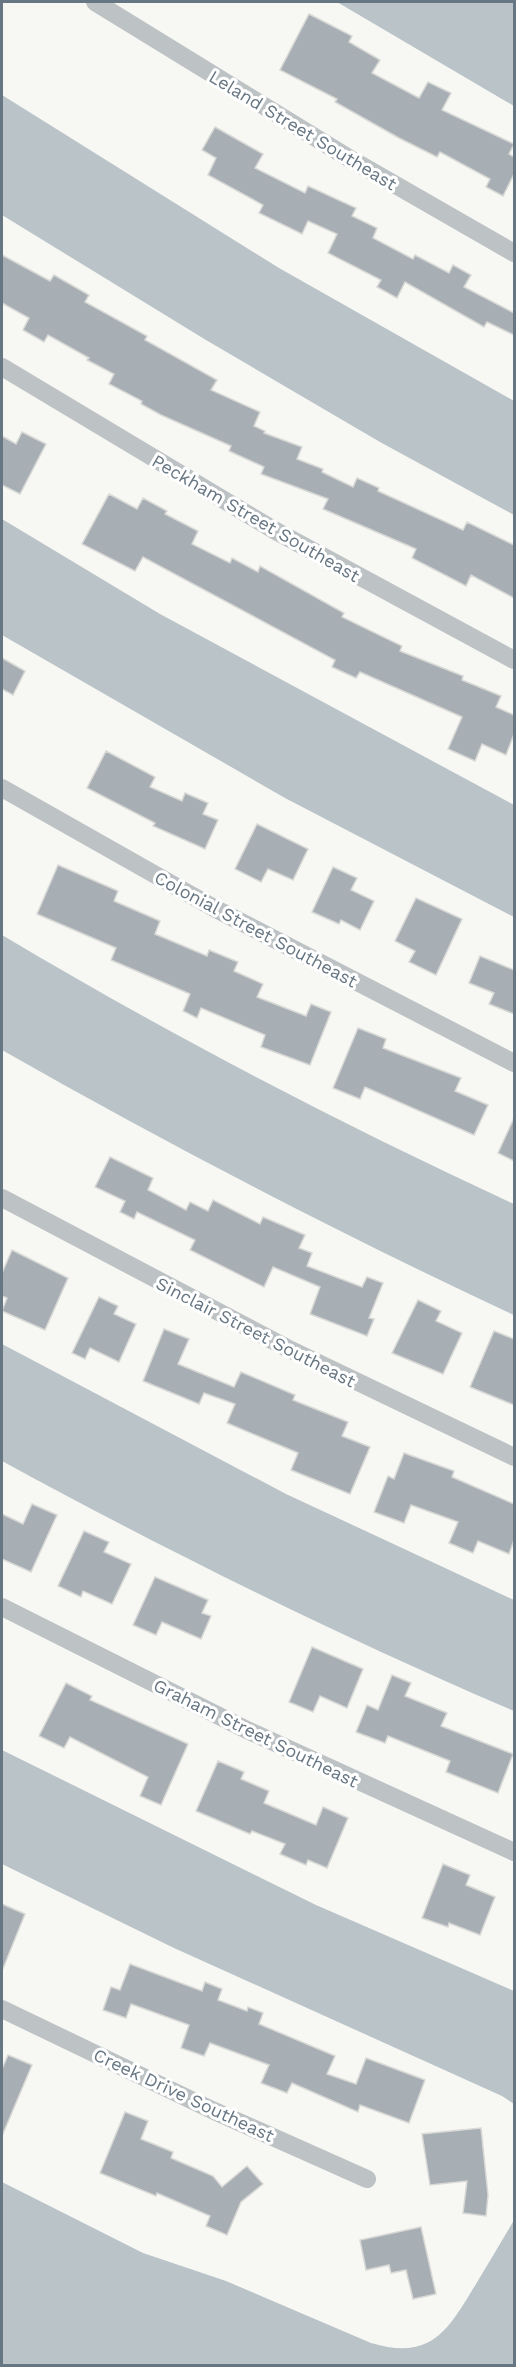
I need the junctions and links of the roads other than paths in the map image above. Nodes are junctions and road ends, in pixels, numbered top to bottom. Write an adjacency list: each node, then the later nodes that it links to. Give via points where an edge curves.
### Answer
1 (95, 2): 2 (street, Leland Street Southeast, via 309,135)
2 (514, 253)
3 (2, 367): 4 (street, Peckham Street Southeast, via 274,530)
4 (514, 660)
5 (2, 788): 6 (street, Colonial Street Southeast, via 214,908)
6 (514, 1063)
7 (2, 1198): 8 (street, Sinclair Street Southeast, via 287,1348)
8 (514, 1457)
9 (2, 1607): 10 (street, Graham Street Southeast, via 247,1730)
10 (514, 1852)
11 (2, 2009): 12 (street, Creek Drive Southeast)
12 (367, 2179)

